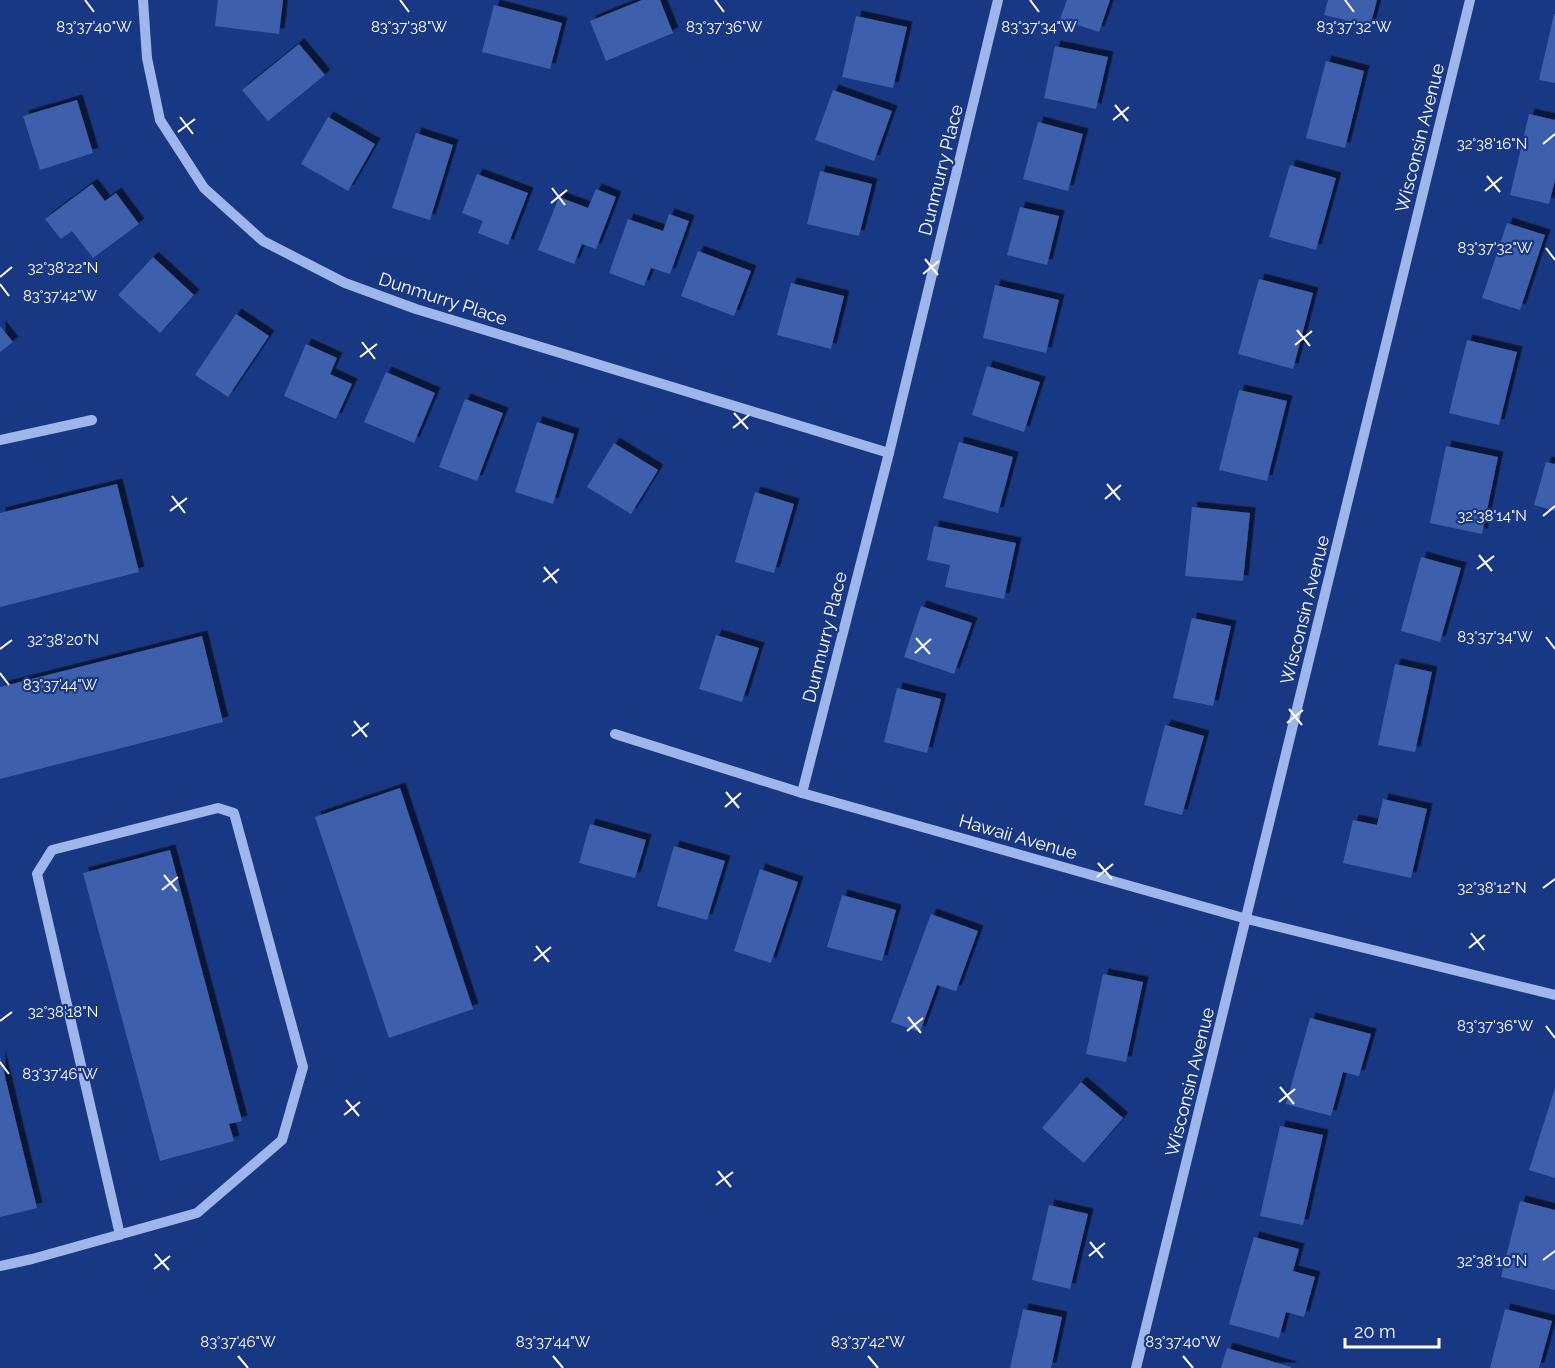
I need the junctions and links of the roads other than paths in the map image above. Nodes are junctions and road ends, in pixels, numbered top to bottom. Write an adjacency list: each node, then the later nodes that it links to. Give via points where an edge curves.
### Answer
1 (143, 0): 6 (street, Dunmurry Place, via 147,58 160,120 204,188 263,241 345,283 416,309)
2 (998, 0): 6 (street, Dunmurry Place)
3 (1470, 0): 9 (street, Wisconsin Avenue)
4 (92, 420): 5 (street)
5 (0, 440)
6 (890, 453): 8 (street, Dunmurry Place)
7 (615, 734): 8 (street, Hawaii Avenue)
8 (802, 793): 9 (street, Hawaii Avenue)
9 (1247, 919): 10 (street, Hawaii Avenue); 13 (street, Wisconsin Avenue)
10 (1555, 995)
11 (120, 1235): 11 (street, via 37,874 52,850 218,808 234,813 303,1067 282,1140 197,1214); 12 (street)
12 (0, 1266)
13 (1136, 1368)

